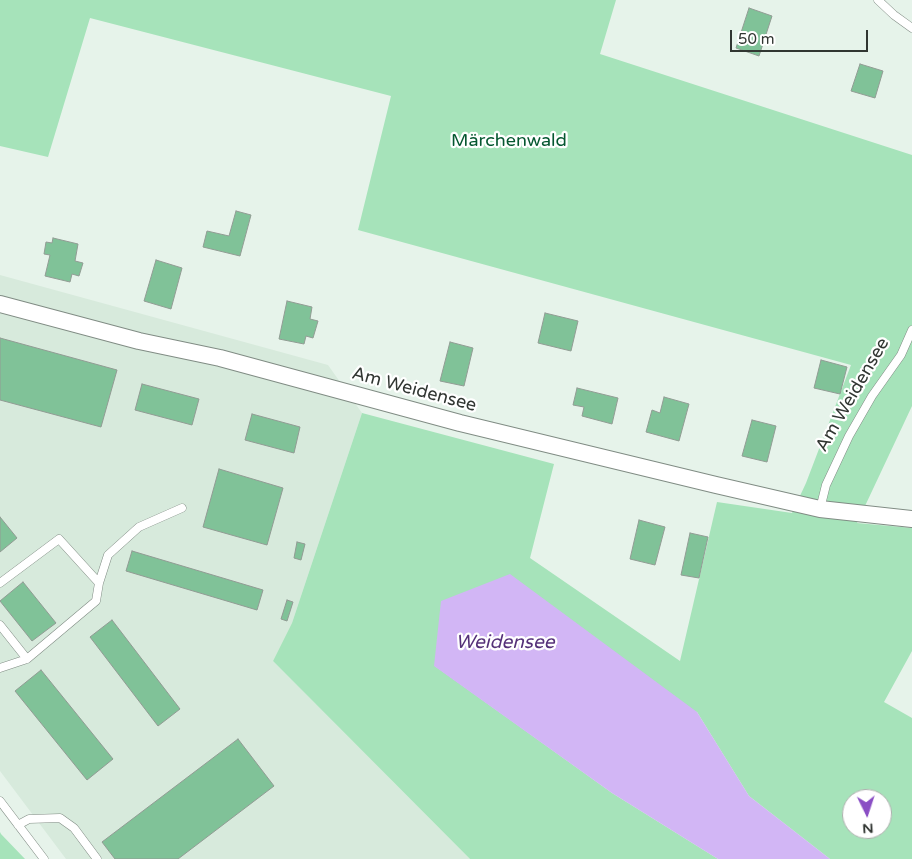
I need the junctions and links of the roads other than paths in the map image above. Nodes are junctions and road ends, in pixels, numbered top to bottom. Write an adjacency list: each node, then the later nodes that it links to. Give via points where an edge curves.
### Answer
1 (878, 0): 2 (lane)
2 (912, 28)
3 (0, 304): 6 (street, Am Weidensee, via 139,341 220,358 460,424)
4 (912, 330): 6 (lane, Am Weidensee, via 902,356 872,396 849,436 826,485)
5 (182, 508): 9 (lane, via 139,527 108,555)
6 (820, 509): 7 (street, Am Weidensee)
7 (912, 519)
8 (0, 583): 9 (lane, via 59,539)
9 (99, 583): 11 (lane, via 96,600)
10 (0, 625): 11 (lane)
11 (27, 659): 12 (lane)
12 (0, 668)
13 (0, 801): 14 (lane)
14 (18, 825): 15 (lane); 16 (lane, via 30,819 60,818 74,828)
15 (44, 859)
16 (97, 859)

